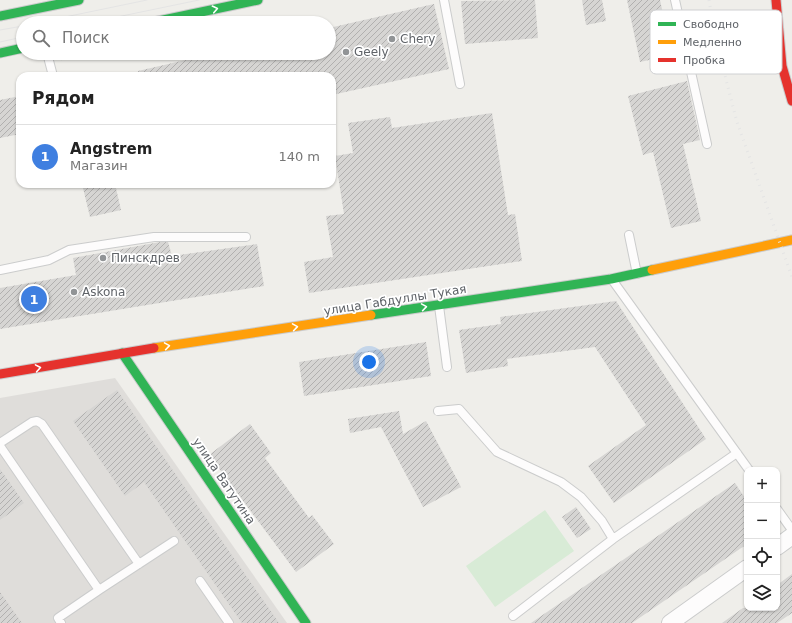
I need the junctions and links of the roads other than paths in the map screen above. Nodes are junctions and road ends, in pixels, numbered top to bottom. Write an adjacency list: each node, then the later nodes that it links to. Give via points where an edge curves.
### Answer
1 (79, 0): 8 (street)
2 (258, 0): 9 (street, one-way to 2)
3 (444, 0): 16 (lane)
4 (675, 0): 6 (lane)
5 (776, 0): 7 (street)
6 (677, 10)
7 (777, 10)
8 (0, 16)
9 (182, 16)
10 (16, 50): 11 (street)
11 (0, 53)
12 (49, 60): 14 (lane)
13 (782, 66): 17 (street)
14 (51, 72)
15 (691, 74): 18 (lane)
16 (460, 84)
17 (792, 101)
18 (707, 144)
19 (629, 235): 23 (lane)
20 (246, 237): 22 (lane, via 154,237 68,250 49,260)
21 (792, 240): 23 (street, улица Габдуллы Тукая)
22 (0, 270)
23 (637, 274): 24 (street, улица Габдуллы Тукая)
24 (612, 279): 25 (street, улица Габдуллы Тукая); 31 (lane)
25 (439, 305): 26 (street, улица Габдуллы Тукая, one-way to 25); 27 (lane)
26 (122, 353): 28 (street, улица Габдуллы Тукая, one-way to 26); 46 (street, улица Ватутина)
27 (447, 367)
28 (0, 374)
29 (438, 411): 36 (lane, via 459,409 497,452 561,482 581,497)
30 (0, 444): 39 (lane, via 32,422 38,421 42,424); 42 (lane)
31 (737, 453): 32 (lane); 36 (lane)
32 (747, 467)
33 (780, 513): 34 (lane)
34 (792, 530)
35 (792, 536): 38 (street)
36 (613, 538): 43 (lane)
37 (174, 541): 39 (lane)
38 (780, 545)
39 (139, 564): 42 (lane)
40 (744, 570): 47 (street)
41 (200, 581): 45 (lane)
42 (99, 590): 44 (lane, via 58,618)
43 (513, 616)
44 (62, 623)
45 (229, 623)
46 (306, 623)
47 (670, 623)

